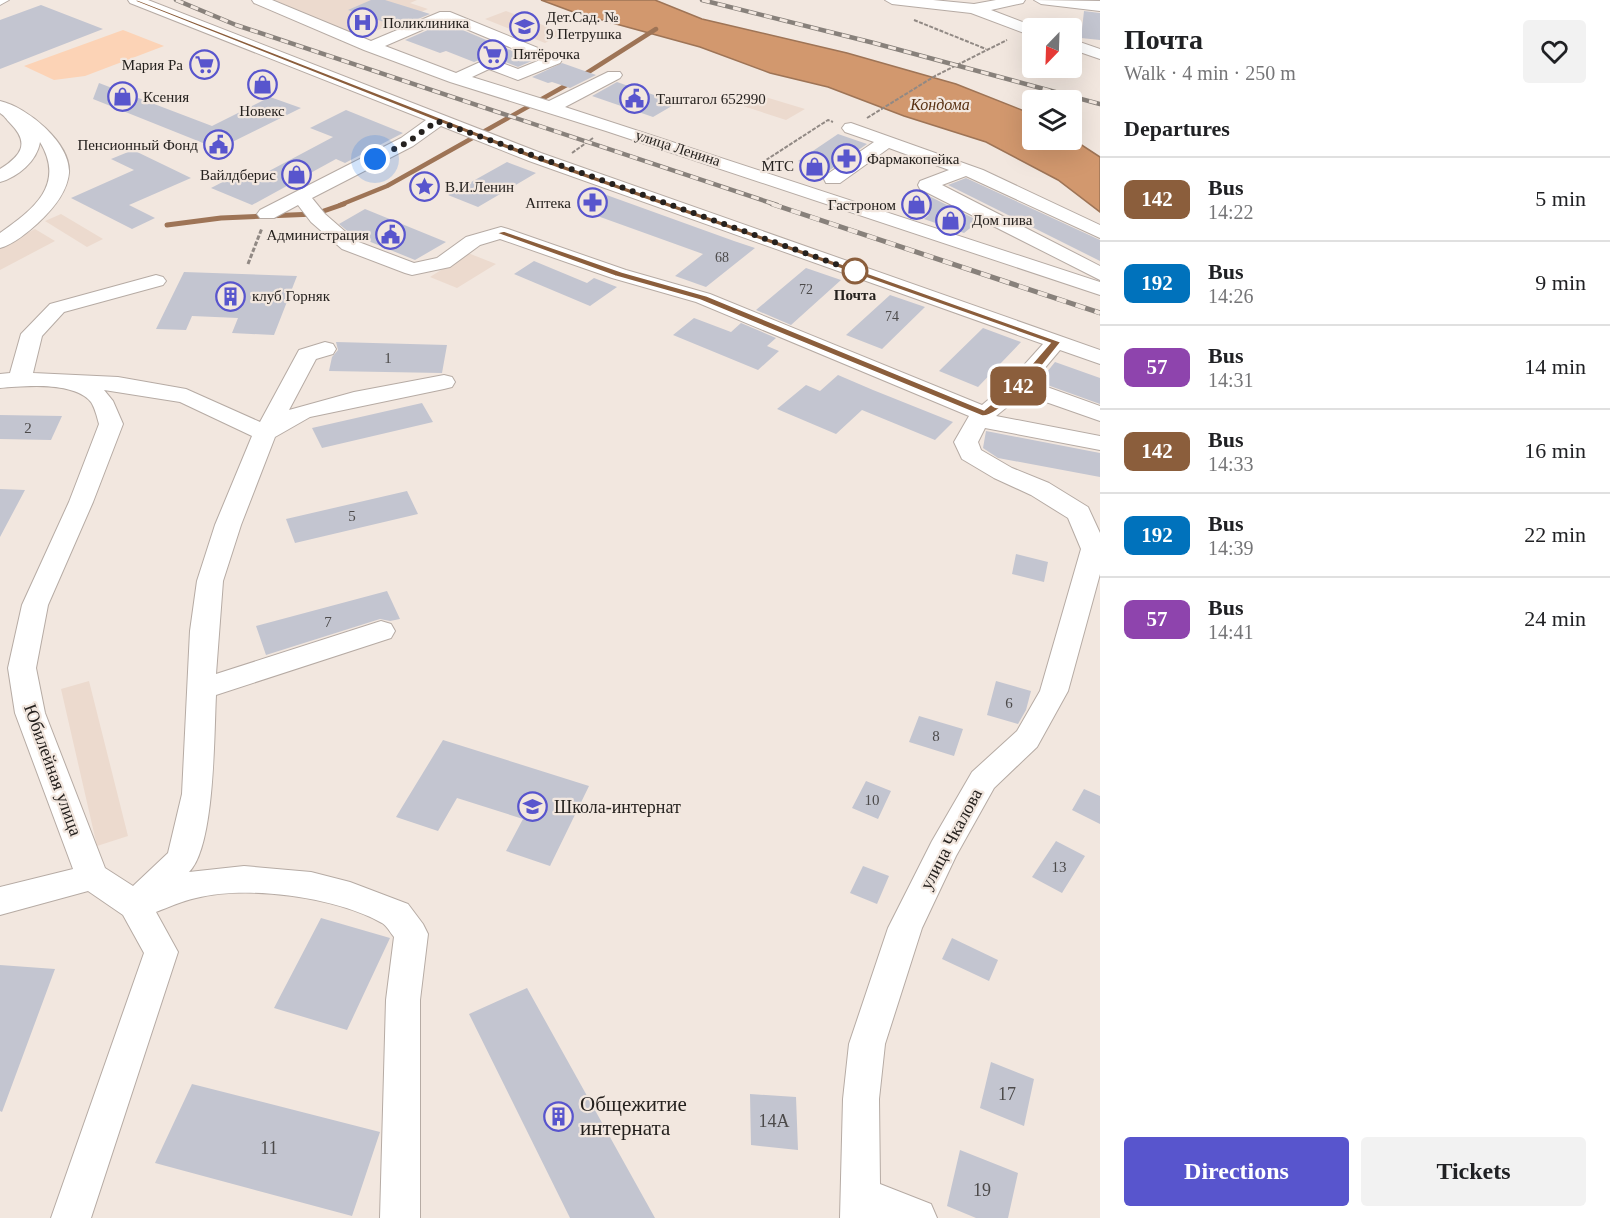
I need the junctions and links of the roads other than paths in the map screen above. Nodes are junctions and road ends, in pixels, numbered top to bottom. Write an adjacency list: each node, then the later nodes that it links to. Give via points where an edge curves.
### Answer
1 (135, 0): 16 (street)
2 (259, 0): 9 (street, улица Ленина)
3 (892, 0): 7 (street)
4 (1018, 0): 7 (street)
5 (1041, 0): 6 (street)
6 (1100, 6)
7 (974, 9): 8 (street)
8 (1022, 28)
9 (370, 47): 13 (street, улица Ленина); 13 (street, via 445,15 554,60 518,75 489,63)
10 (1082, 48): 11 (street)
11 (1100, 54)
12 (614, 75): 15 (street)
13 (456, 79): 15 (street, улица Ленина)
14 (4, 108): 20 (street, via 30,134 31,144 24,159); 25 (street, via 30,124 56,149 60,180 27,224)
15 (549, 108): 28 (street, улица Ленина)
16 (437, 121): 22 (street, via 408,142); 29 (street)
17 (853, 126): 18 (street)
18 (888, 141): 19 (street); 21 (street)
19 (965, 170): 24 (street); 26 (street, via 927,185)
20 (0, 176)
21 (833, 179)
22 (301, 196): 23 (street); 37 (street, via 318,218 349,245 412,269 443,263 473,241 501,233 703,298)
23 (267, 214)
24 (1100, 232)
25 (0, 242)
26 (1100, 274)
27 (156, 281): 32 (street, via 57,308 32,334)
28 (1100, 289)
29 (1056, 342): 31 (street); 35 (street)
30 (325, 349): 38 (street, via 308,355)
31 (1100, 357)
32 (10, 379): 33 (street, Юбилейная улица)
33 (57, 380): 38 (street, via 118,384 186,396); 42 (street, Юбилейная улица, via 100,398 111,424 35,605 22,668 30,713)
34 (444, 382): 38 (street, via 302,412)
35 (1019, 385): 36 (street); 37 (street)
36 (1100, 414)
37 (977, 425): 39 (street); 45 (street, улица Чкалова, via 970,454 1079,513 1094,549 1054,691 1027,739 982,780 905,928 867,1044 861,1099)
38 (265, 433): 41 (street, via 210,581)
39 (1100, 443)
40 (381, 631): 41 (street)
41 (202, 689): 44 (street, via 197,794 182,860)
42 (92, 878): 43 (street); 44 (street)
43 (0, 901)
44 (135, 905): 46 (street, via 161,952); 47 (street, via 195,884 244,879 310,886 396,914 411,934 403,1000)
45 (860, 1206): 48 (street)
46 (71, 1218)
47 (400, 1218)
48 (917, 1218)

